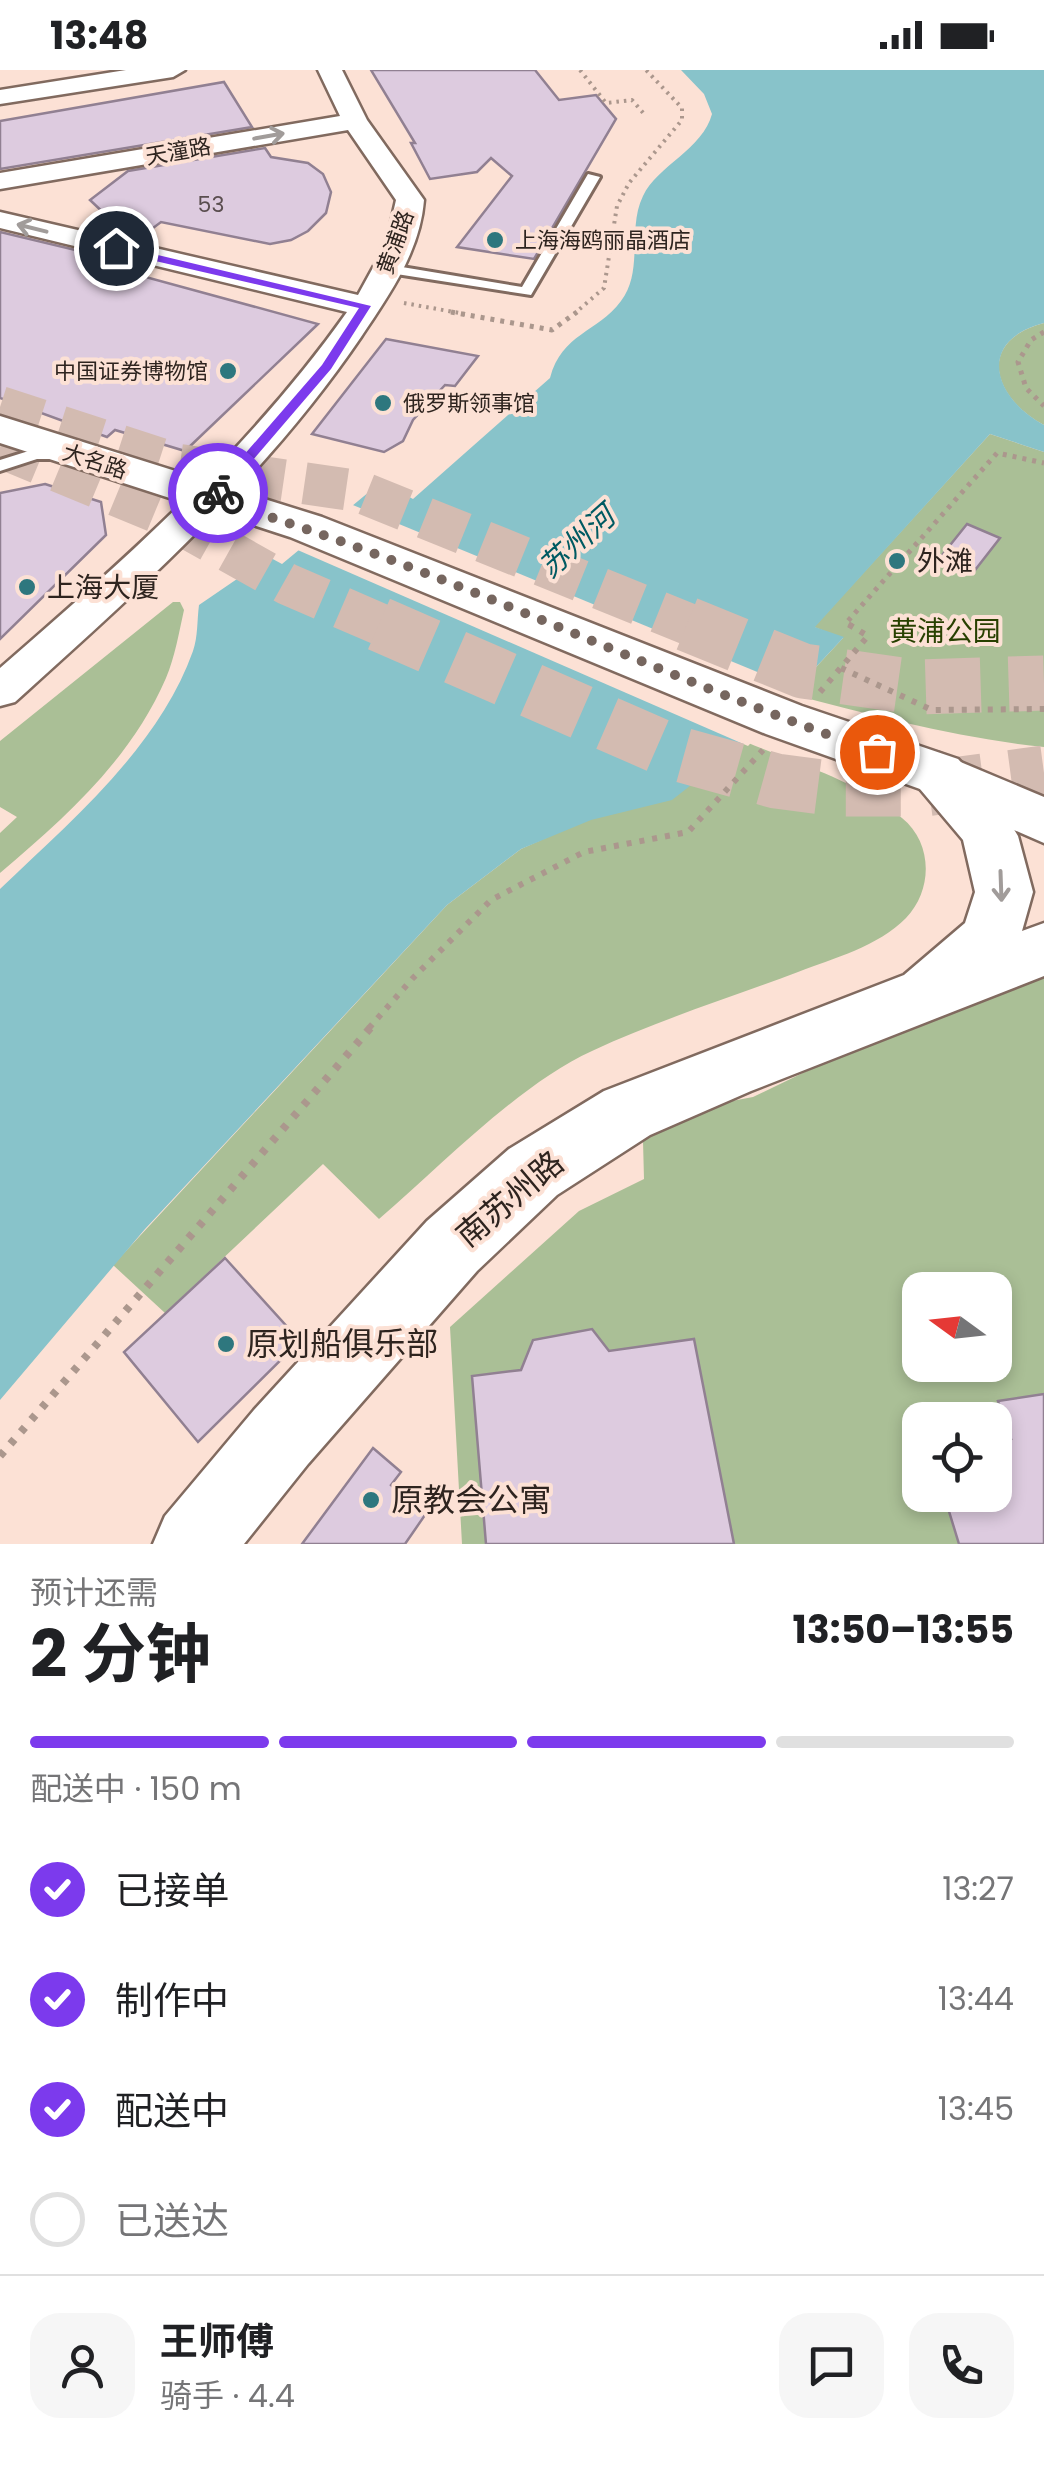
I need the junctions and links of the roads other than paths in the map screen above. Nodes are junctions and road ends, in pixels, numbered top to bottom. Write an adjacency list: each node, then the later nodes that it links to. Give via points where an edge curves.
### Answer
1 (172, 70): 3 (street)
2 (330, 70): 4 (street, 黄浦路)
3 (0, 97)
4 (355, 121): 6 (street, 天潼路, one-way to 4); 8 (street, 黄浦路, via 410,200)
5 (593, 178): 8 (lane, via 526,292)
6 (0, 181)
7 (0, 220): 9 (street, one-way to 7, via 307,296)
8 (390, 269): 9 (street, 黄浦路)
9 (368, 301): 13 (street, 黄浦路, via 327,367)
10 (0, 429): 11 (street, 大名路)
11 (72, 454): 12 (lane, via 36,454); 13 (street, 大名路)
12 (0, 466)
13 (212, 499): 14 (street, 黄浦路); 15 (street, 大名路, via 306,527 788,722)
14 (0, 692)
15 (939, 774): 16 (street); 17 (street); 19 (street, 南苏州路, one-way to 19, via 990,836 1004,892 991,936)
16 (1044, 785)
17 (1044, 821)
18 (1044, 950): 19 (street, 南苏州路)
19 (927, 992): 20 (street, 南苏州路, via 627,1113 533,1172 452,1246)
20 (193, 1544)

